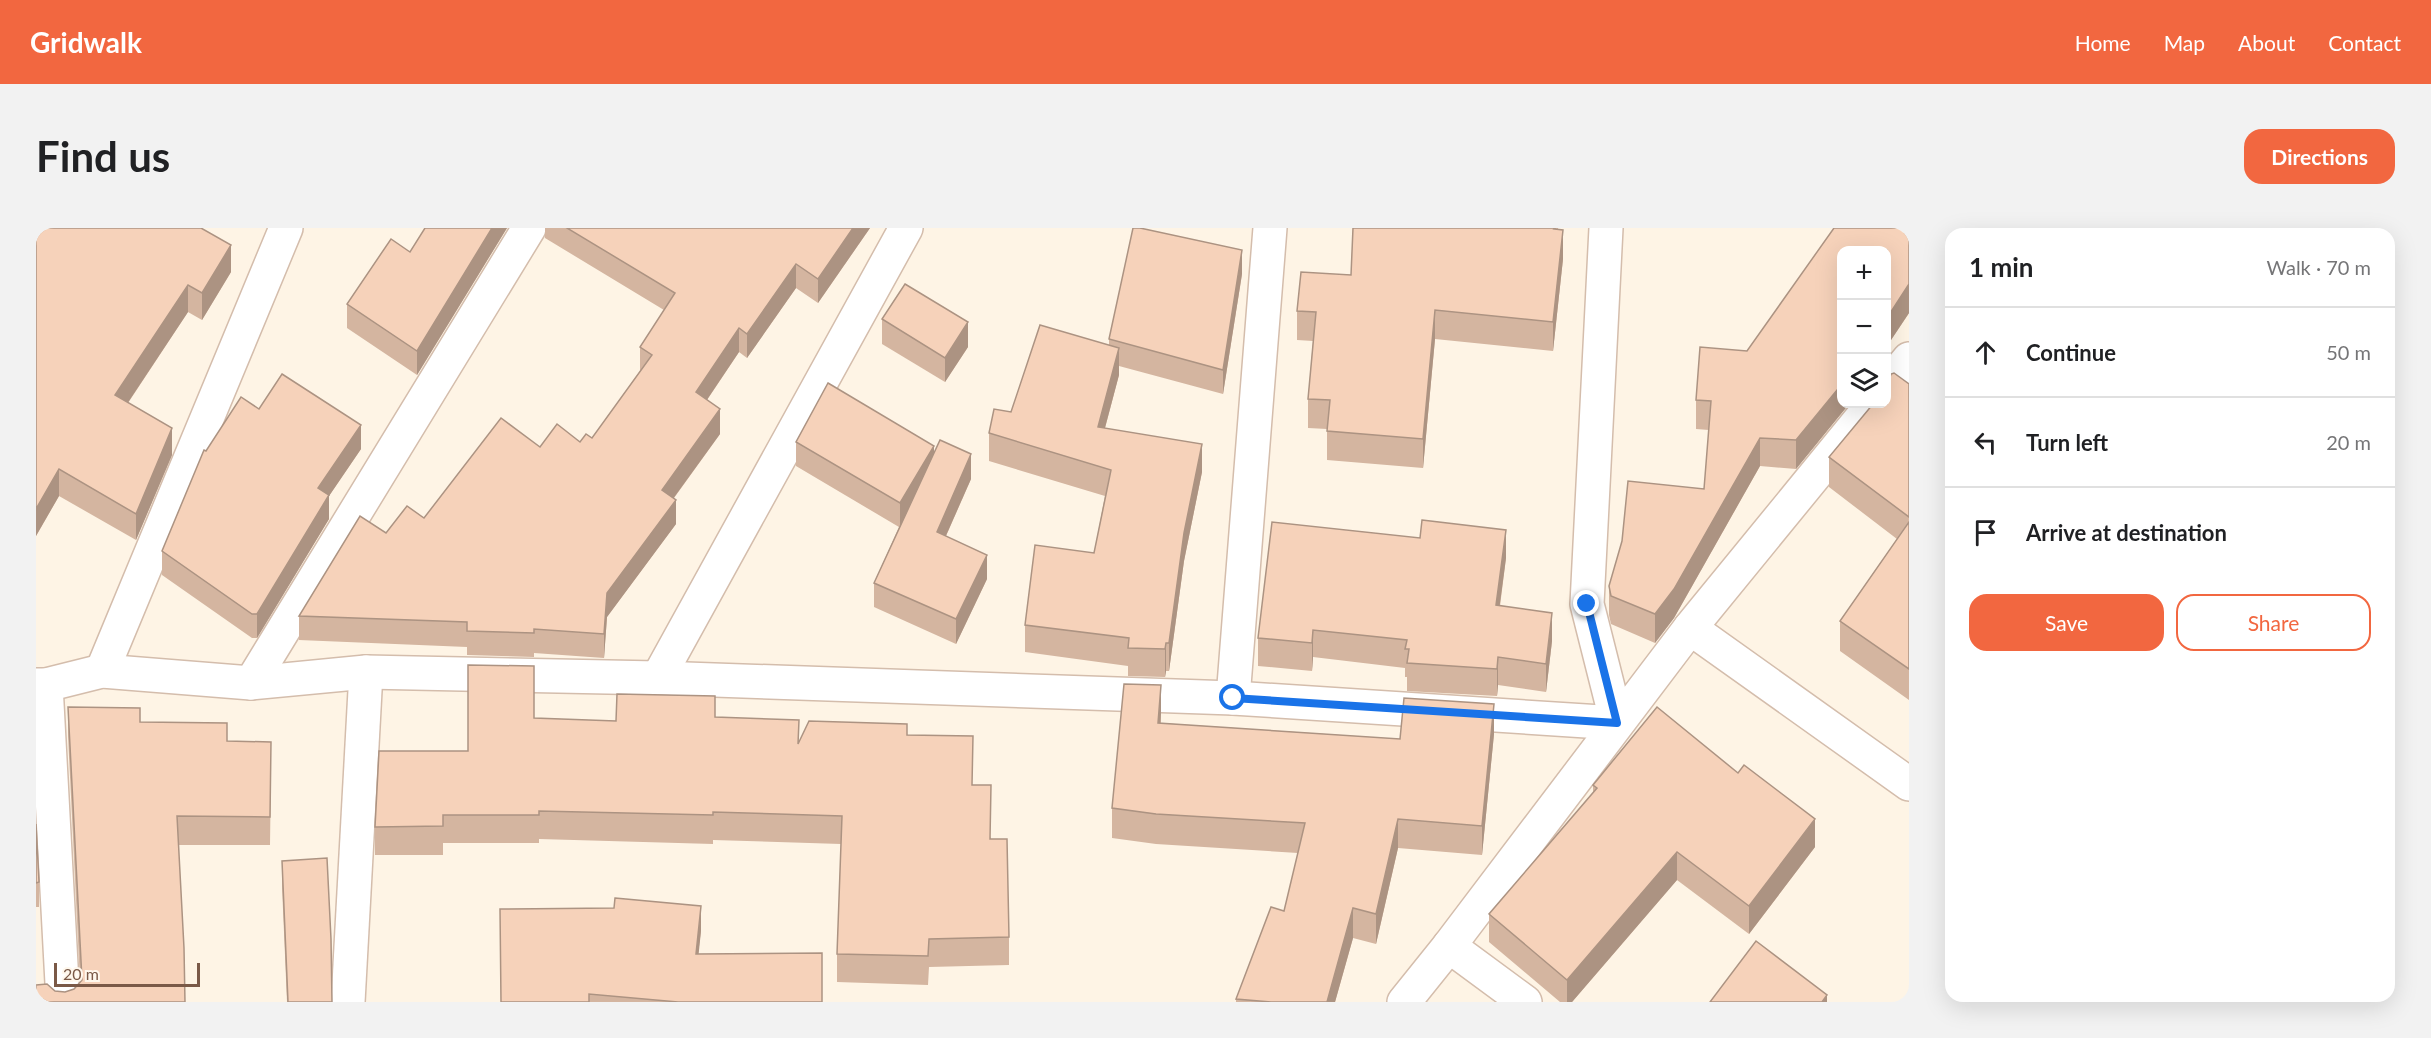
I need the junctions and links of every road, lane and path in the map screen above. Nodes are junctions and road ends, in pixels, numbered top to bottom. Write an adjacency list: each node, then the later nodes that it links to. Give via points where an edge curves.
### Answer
1 (286, 228): 10 (street)
2 (529, 228): 13 (street)
3 (906, 228): 12 (street)
4 (1270, 228): 15 (street)
5 (1606, 228): 16 (street, via 1587,604)
6 (1909, 359): 7 (street)
7 (1891, 382)
8 (1870, 408): 9 (street)
9 (1689, 628): 16 (street); 17 (street)
10 (102, 671): 13 (street); 14 (street)
11 (366, 672): 12 (street); 13 (street); 20 (street)
12 (658, 678): 15 (street)
13 (251, 683)
14 (41, 685): 19 (street)
15 (1233, 698): 16 (street)
16 (1617, 723): 18 (street)
17 (1909, 784)
18 (1449, 946): 21 (street); 22 (street)
19 (63, 1002)
20 (348, 1002)
21 (1404, 1002)
22 (1525, 1002)

